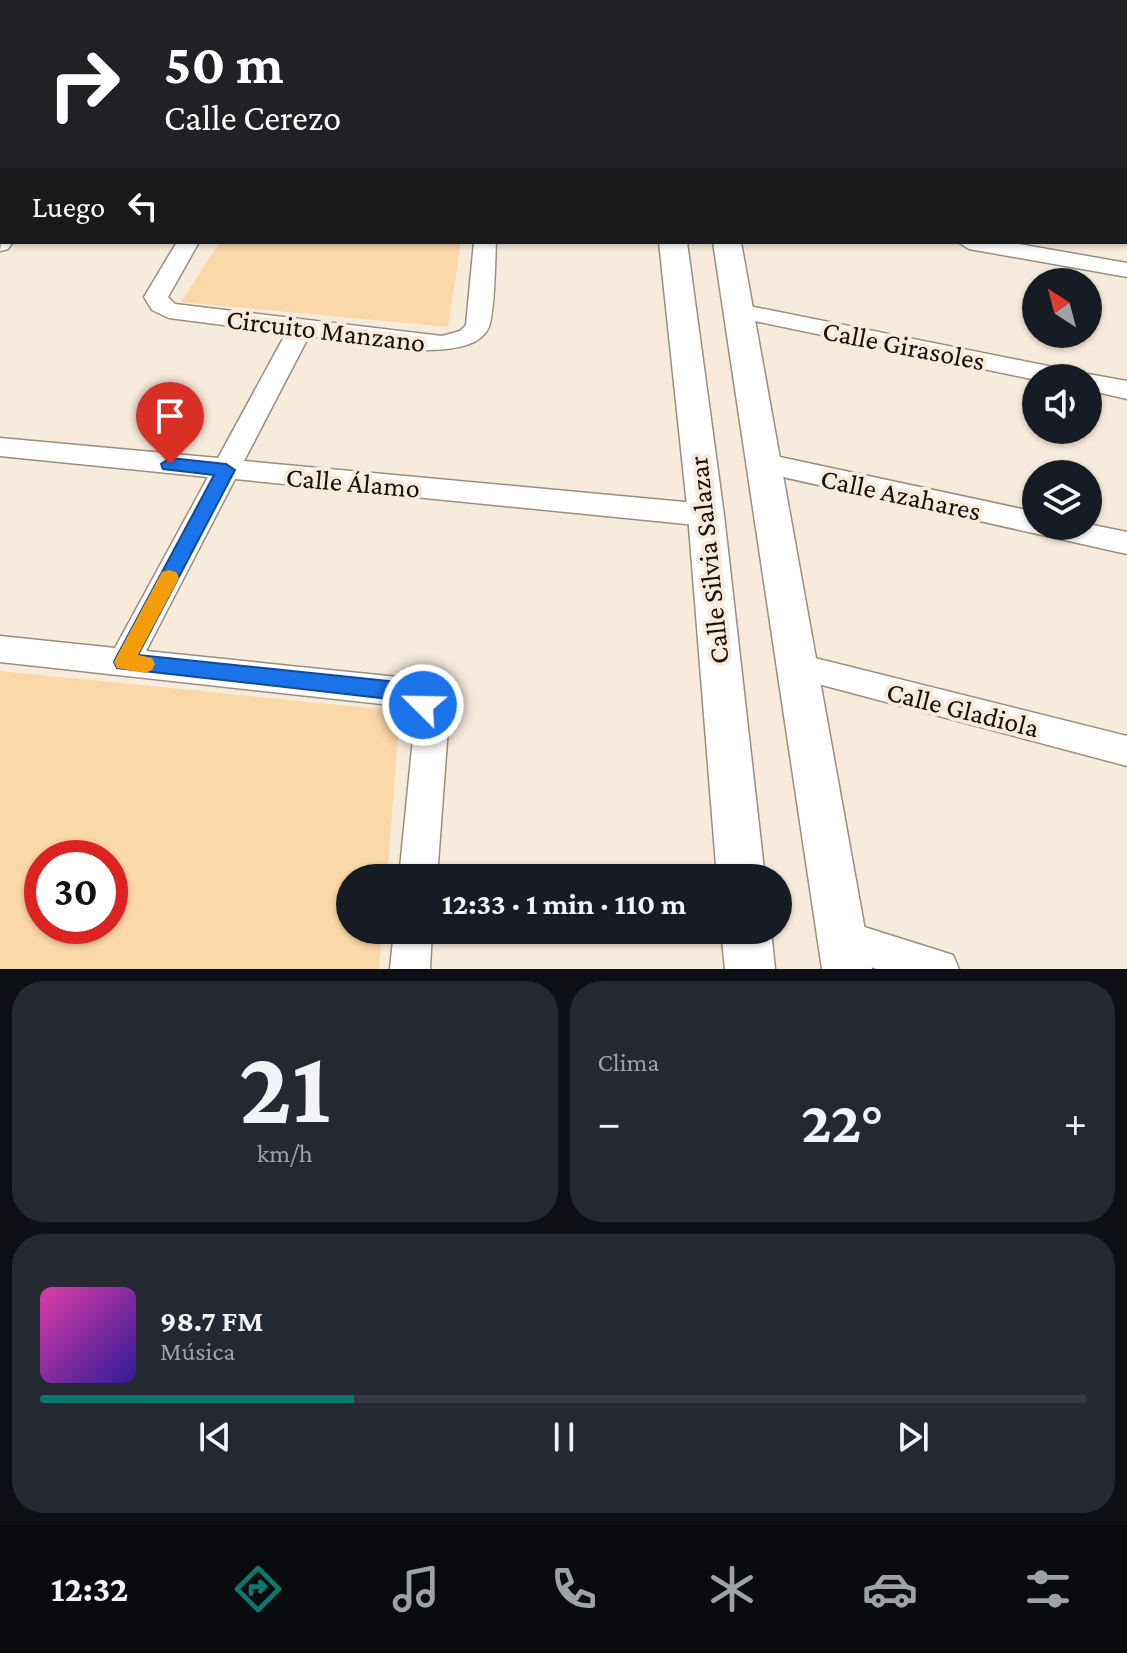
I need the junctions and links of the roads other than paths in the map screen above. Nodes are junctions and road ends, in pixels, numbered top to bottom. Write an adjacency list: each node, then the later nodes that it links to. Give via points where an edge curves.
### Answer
1 (187, 244): 8 (street, Circuito Manzano, via 156,297 164,309)
2 (485, 244): 8 (street, Circuito Manzano, via 478,326 462,340 442,344)
3 (673, 244): 15 (street, Calle Silvia Salazar)
4 (727, 244): 7 (street)
5 (980, 244): 6 (street)
6 (1127, 270)
7 (739, 311): 9 (street, Calle Girasoles); 13 (street)
8 (301, 328): 14 (street)
9 (1022, 369)
10 (1102, 385): 11 (street)
11 (1127, 390)
12 (0, 447): 14 (street, Calle Álamo)
13 (766, 464): 16 (street, Calle Azahares); 21 (street)
14 (226, 470): 15 (street, Calle Álamo); 20 (street)
15 (706, 515): 24 (street, Calle Silvia Salazar)
16 (1022, 520)
17 (1102, 538): 18 (street)
18 (1127, 543)
19 (0, 649): 20 (street)
20 (124, 662): 23 (street, via 415,697 431,728)
21 (799, 667): 22 (street, Calle Gladiola); 27 (street)
22 (1127, 751)
23 (419, 864)
24 (740, 864)
25 (412, 944): 28 (street)
26 (747, 944): 29 (street)
27 (845, 954): 30 (street)
28 (410, 969)
29 (750, 969)
30 (939, 969)

